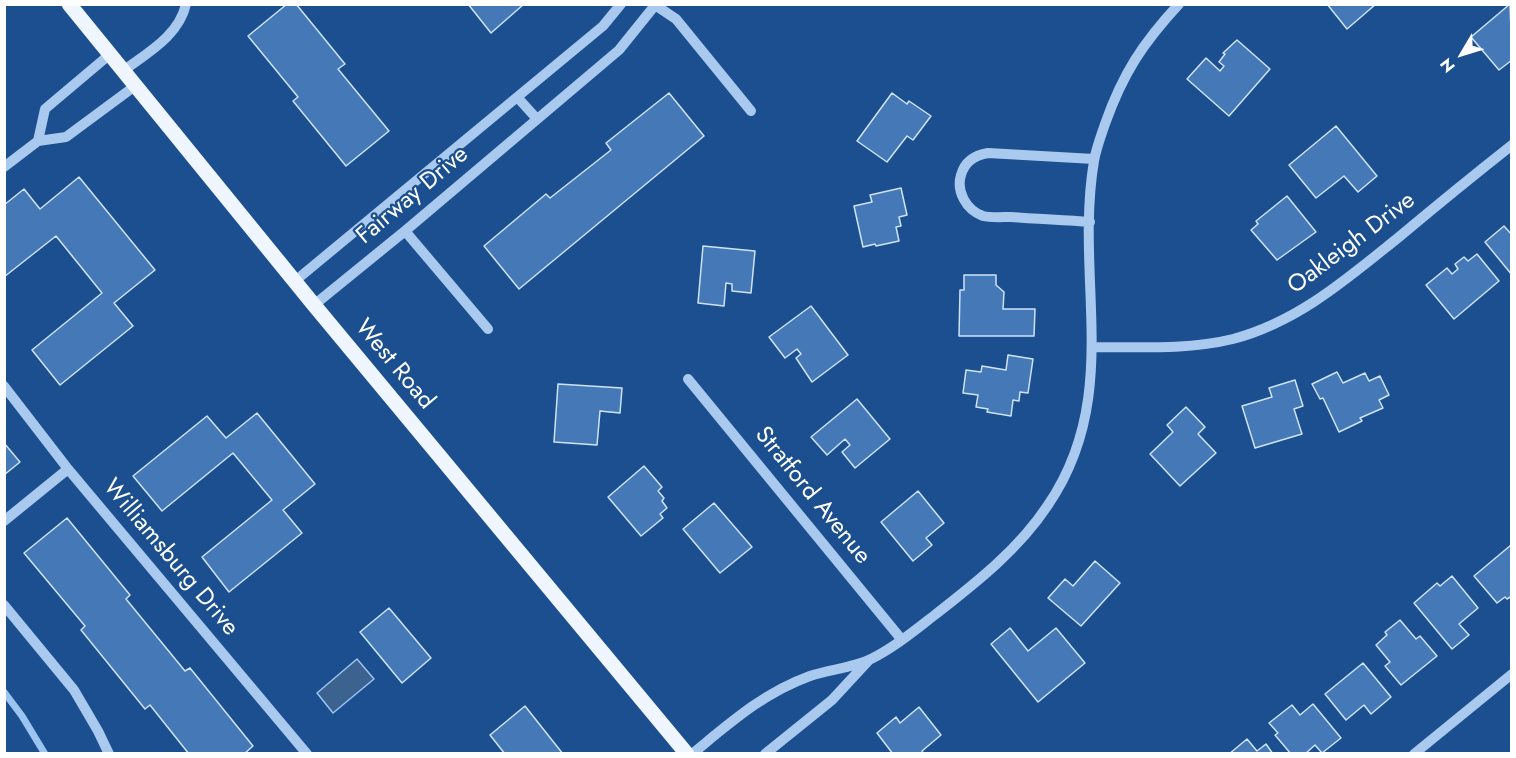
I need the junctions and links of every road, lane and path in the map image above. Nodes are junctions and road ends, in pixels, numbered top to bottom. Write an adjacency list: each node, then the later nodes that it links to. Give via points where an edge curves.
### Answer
1 (69, 4): 6 (main road, West Road)
2 (186, 4): 7 (street, via 182,20 172,33)
3 (621, 4): 9 (street, Fairway Drive, via 603,26)
4 (1179, 4): 14 (street, via 1132,62 1116,93)
5 (656, 5): 10 (street, via 676,19); 11 (street, Fairway Drive, via 619,50)
6 (109, 55): 7 (main road, West Road); 12 (street, via 45,109)
7 (123, 71): 8 (main road, West Road)
8 (135, 86): 12 (street, via 66,137); 18 (main road, West Road)
9 (518, 98): 11 (street); 18 (street, Fairway Drive)
10 (751, 111)
11 (537, 119): 17 (street, Fairway Drive)
12 (38, 141): 15 (street)
13 (1512, 145): 21 (street, Oakleigh Drive, via 1316,302 1268,327 1234,339 1176,347)
14 (1094, 159): 16 (street); 16 (street, via 988,153 968,162 960,182 966,203 983,216)
15 (4, 166)
16 (1090, 222): 21 (street)
17 (405, 231): 19 (street, Fairway Drive); 20 (street)
18 (295, 281): 19 (main road, West Road)
19 (314, 304): 32 (main road, West Road)
20 (488, 329)
21 (1092, 347): 27 (street, via 1091,385 1083,428 1069,468 1049,504 1029,532 993,567)
22 (688, 379): 27 (street, Stratford Avenue)
23 (4, 386): 24 (street, Williamsburg Drive)
24 (68, 469): 25 (street); 31 (street, Williamsburg Drive)
25 (4, 521)
26 (4, 605): 30 (street, via 74,690)
27 (902, 640): 28 (street)
28 (869, 660): 33 (street, via 811,675 784,687 738,715); 34 (street, via 832,700)
29 (1512, 674): 35 (street)
30 (109, 753)
31 (307, 753)
32 (687, 753)
33 (692, 753)
34 (765, 753)
35 (1414, 753)

